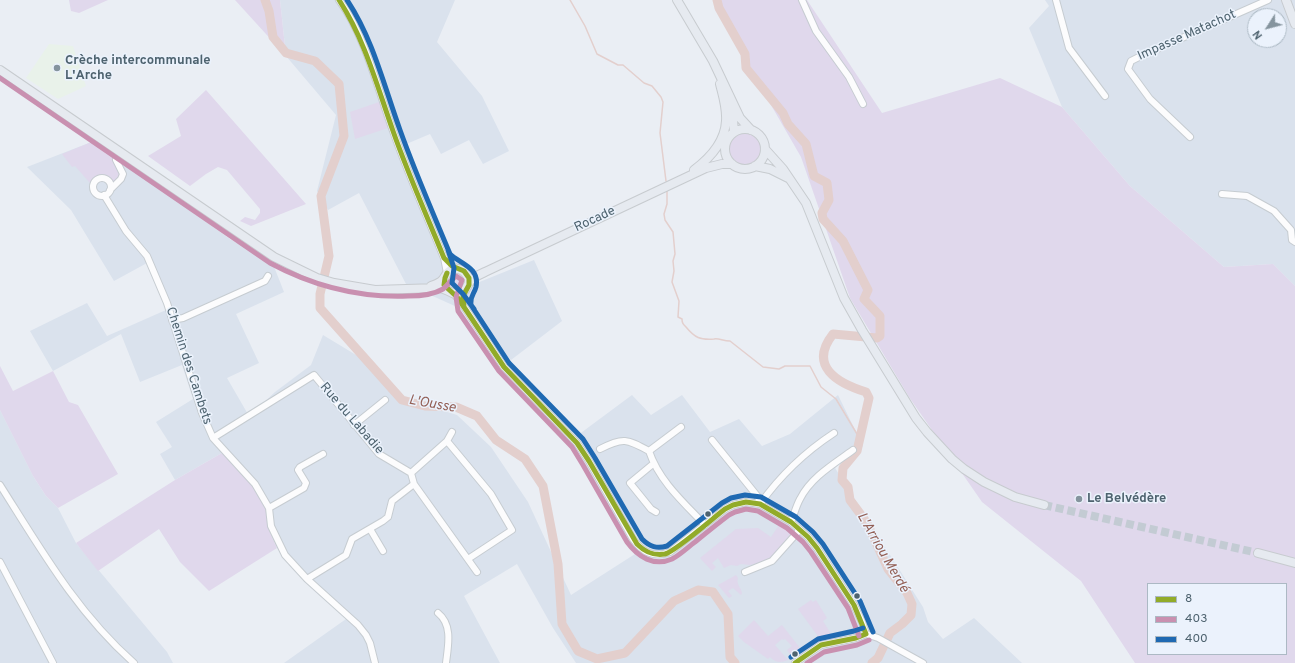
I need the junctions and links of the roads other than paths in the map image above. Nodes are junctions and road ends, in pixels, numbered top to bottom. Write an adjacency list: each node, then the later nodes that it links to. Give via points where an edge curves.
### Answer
1 (339, 0): 28 (street, via 350,17 364,49 396,139)
2 (677, 0): 8 (main road)
3 (802, 0): 12 (street, via 816,31 849,77)
4 (1056, 0): 11 (street, via 1069,48)
5 (1268, 0): 15 (street, Impasse Matachot, via 1131,61 1128,69 1150,99)
6 (1286, 0): 7 (main road)
7 (1295, 24)
8 (704, 47): 10 (main road); 13 (main road, via 721,75 740,118)
9 (0, 70): 33 (main road, via 287,264 334,283 375,290)
10 (720, 84): 14 (main road, via 731,113); 23 (main road, via 726,109 722,135 708,158)
11 (1105, 96)
12 (863, 104)
13 (751, 130): 14 (main road); 16 (main road, via 761,137)
14 (734, 132): 17 (main road, via 729,137)
15 (1190, 137)
16 (765, 149): 20 (main road, via 764,155); 22 (main road)
17 (725, 150): 19 (main road); 21 (main road, via 721,157)
18 (116, 160): 24 (street, via 123,174)
19 (732, 164): 20 (main road, via 746,169); 21 (main road)
20 (755, 166): 22 (main road, via 770,169)
21 (706, 168): 23 (main road, Rocade)
22 (789, 178): 55 (main road, via 806,203 844,298 916,418 939,447 973,476 1015,497)
23 (681, 180): 32 (main road, Rocade, via 476,277)
24 (110, 190): 26 (street); 26 (street, via 110,184 106,179 100,178 95,181 94,192)
25 (1222, 194): 27 (street, via 1246,196 1274,211 1290,230)
26 (104, 195): 37 (street, Chemin des Cambets, via 126,231 147,256)
27 (1295, 242)
28 (444, 258): 29 (street); 31 (street)
29 (457, 269): 31 (main road, via 450,271); 32 (main road)
30 (268, 276): 37 (street, via 265,281 183,318)
31 (446, 276): 33 (main road, via 438,284); 35 (main road, via 445,286)
32 (468, 278): 34 (main road)
33 (416, 288): 35 (main road)
34 (466, 290): 35 (main road, via 462,293); 36 (street)
35 (450, 291): 36 (street)
36 (464, 307): 59 (street, via 504,367 577,443 642,550 663,555)
37 (172, 320): 43 (street, Chemin des Cambets, via 202,413)
38 (385, 400): 39 (street)
39 (354, 425): 43 (street, Rue du Labadie, via 314,374); 51 (street, Rue du Labadie, via 379,454)
40 (681, 427): 48 (street)
41 (452, 432): 45 (street)
42 (834, 433): 54 (street, via 818,443 794,465)
43 (213, 438): 56 (street, Chemin des Cambets, via 256,484)
44 (712, 440): 54 (street, via 758,496)
45 (447, 441): 51 (street); 64 (street, via 490,494 512,530)
46 (600, 450): 48 (street, via 614,442 625,440)
47 (853, 450): 58 (street, via 830,466 808,487)
48 (649, 451): 50 (street)
49 (323, 454): 56 (street, via 298,470 306,483 304,488)
50 (653, 464): 57 (street, via 630,483); 59 (street, via 669,486)
51 (411, 473): 52 (street)
52 (414, 484): 60 (street, via 392,501 388,517); 64 (street)
53 (0, 485): 73 (street, via 71,595 112,644)
54 (760, 504): 58 (street); 59 (street, via 746,502 733,505)
55 (1044, 505)
56 (270, 508): 69 (street, Chemin des Cambets, via 271,526 285,555)
57 (656, 512)
58 (791, 522): 61 (street)
59 (705, 525)
60 (370, 529): 62 (street); 69 (street, via 352,539 346,555)
61 (799, 529): 68 (street, via 772,561); 71 (street, via 817,548 854,605)
62 (383, 551)
63 (1258, 553): 66 (main road)
64 (468, 559): 67 (street)
65 (0, 562): 72 (street)
66 (1295, 563)
67 (477, 572)
68 (745, 572)
69 (307, 579): 74 (street, Chemin des Cambets, via 358,625 370,643)
70 (438, 613): 75 (street, via 449,632)
71 (866, 634): 76 (street, via 821,646); 77 (street)
72 (53, 663)
73 (134, 663)
74 (375, 663)
75 (446, 663)
76 (795, 663)
77 (924, 663)

